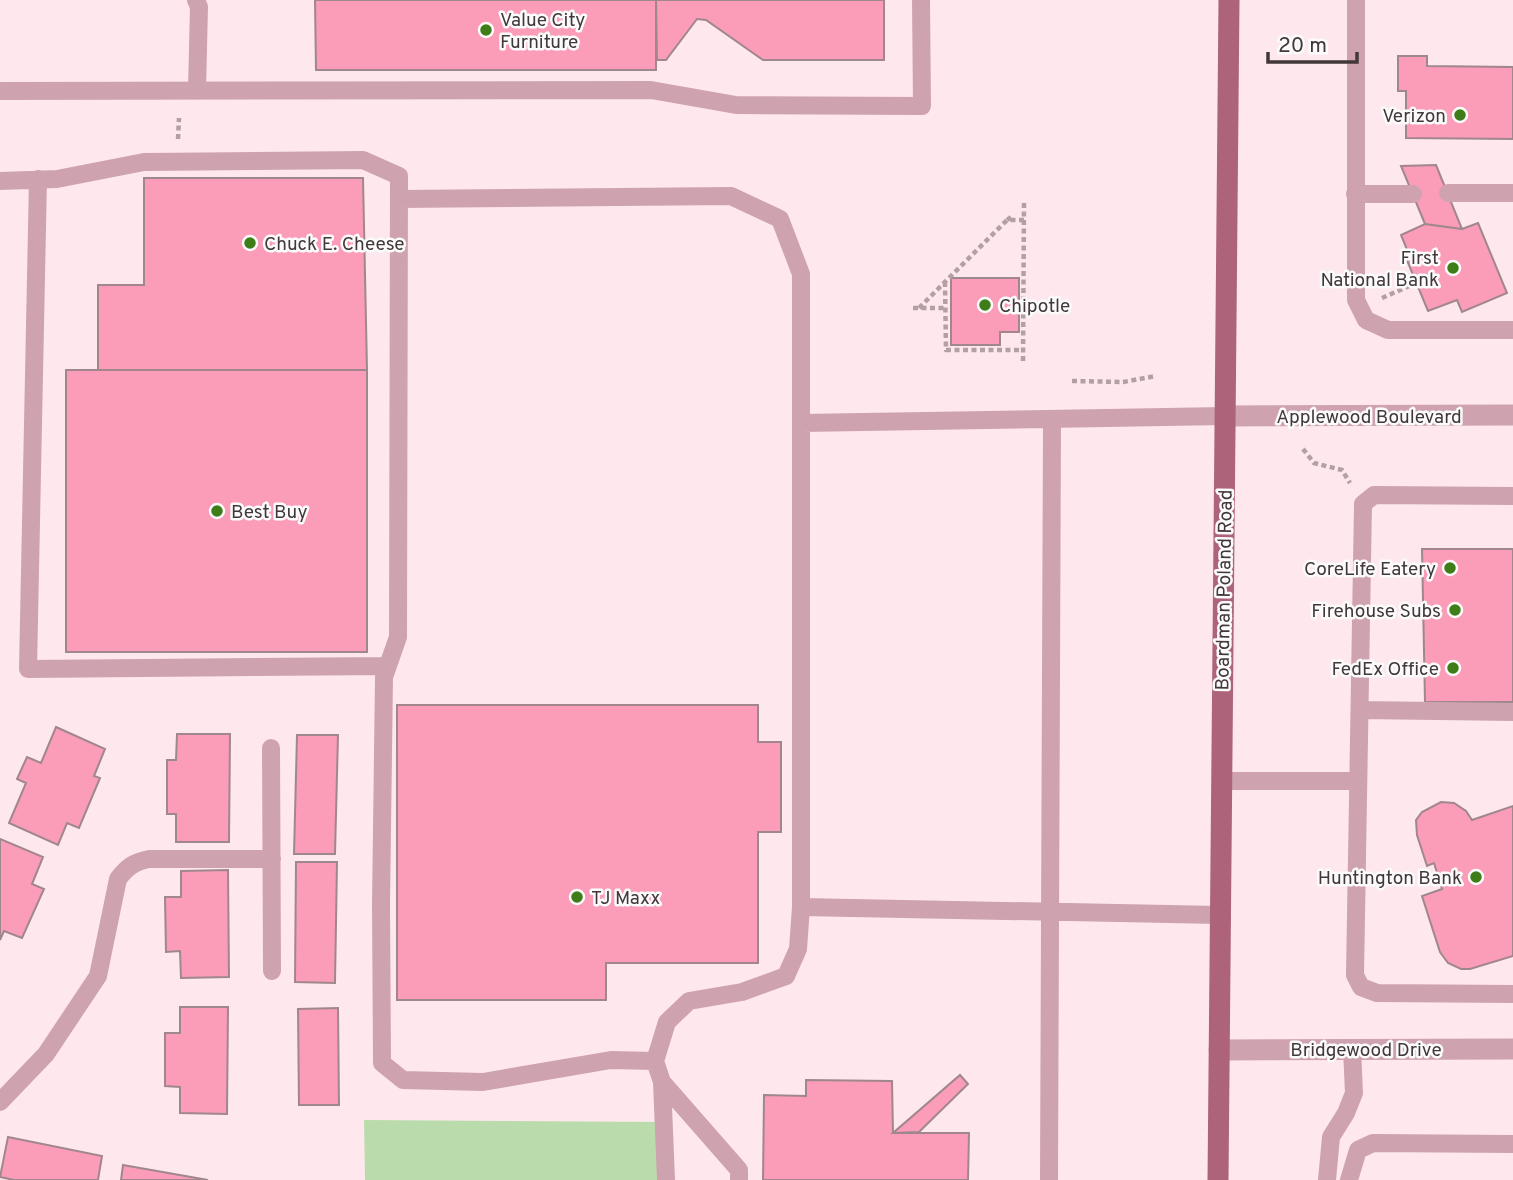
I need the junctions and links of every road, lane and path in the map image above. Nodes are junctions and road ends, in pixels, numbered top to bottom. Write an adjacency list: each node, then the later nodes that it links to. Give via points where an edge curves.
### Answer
1 (195, 0): 5 (lane, via 199,7)
2 (921, 0): 5 (lane, via 922,106 736,105 651,90)
3 (1229, 0): 28 (main road, Boardman Poland Road)
4 (1356, 0): 12 (lane)
5 (197, 90): 6 (lane)
6 (0, 91)
7 (179, 118): 8 (path)
8 (178, 147)
9 (0, 180): 10 (lane)
10 (37, 180): 15 (lane, via 144,162 363,160 399,176); 34 (lane, via 27,669)
11 (1513, 193): 14 (lane)
12 (1355, 194): 13 (lane); 22 (lane, via 1356,300 1366,320 1388,330)
13 (1413, 194)
14 (1448, 194)
15 (399, 199): 30 (lane, via 731,196 780,219 801,274); 34 (lane, via 398,637)
16 (1024, 202): 17 (path)
17 (1024, 220): 18 (path, via 1009,218); 23 (path)
18 (945, 282): 21 (path); 21 (path, via 916,308)
19 (1416, 283): 20 (path)
20 (1376, 300)
21 (946, 308): 23 (path, via 946,349)
22 (1513, 330)
23 (1023, 349): 24 (path)
24 (1023, 361)
25 (1156, 376): 26 (path, via 1123,382)
26 (1072, 381)
27 (1513, 415): 28 (street, Applewood Boulevard)
28 (1225, 416): 29 (lane); 38 (main road, Boardman Poland Road)
29 (1052, 419): 30 (lane); 42 (lane)
30 (802, 423): 41 (lane)
31 (1303, 449): 33 (path, via 1314,463 1342,470)
32 (1513, 496): 33 (lane, via 1374,495)
33 (1363, 505): 35 (lane)
34 (388, 666): 49 (lane, via 384,677 382,1063 403,1080 483,1082 611,1060)
35 (1360, 710): 36 (lane); 39 (lane)
36 (1513, 712)
37 (271, 748): 40 (lane)
38 (1221, 781): 39 (lane); 43 (main road, Boardman Poland Road)
39 (1358, 782): 45 (lane, via 1355,975 1361,987 1377,993)
40 (272, 859): 44 (lane); 51 (lane, via 149,859 126,869 118,879 98,976 46,1054)
41 (802, 906): 42 (lane); 49 (lane, via 798,949 786,976 742,992 689,1001 667,1022)
42 (1049, 912): 43 (lane); 55 (lane)
43 (1220, 915): 48 (main road, Boardman Poland Road)
44 (272, 971)
45 (1513, 994)
46 (1352, 1049): 47 (street, Bridgewood Drive); 48 (street, Bridgewood Drive); 57 (lane, via 1354,1093 1331,1137)
47 (1513, 1049)
48 (1219, 1050): 56 (main road, Boardman Poland Road)
49 (655, 1061): 50 (lane)
50 (662, 1082): 53 (lane); 54 (lane, via 739,1170)
51 (0, 1102)
52 (1513, 1144): 58 (lane, via 1373,1143 1358,1150)
53 (666, 1180)
54 (739, 1180)
55 (1049, 1180)
56 (1218, 1180)
57 (1327, 1180)
58 (1349, 1180)

